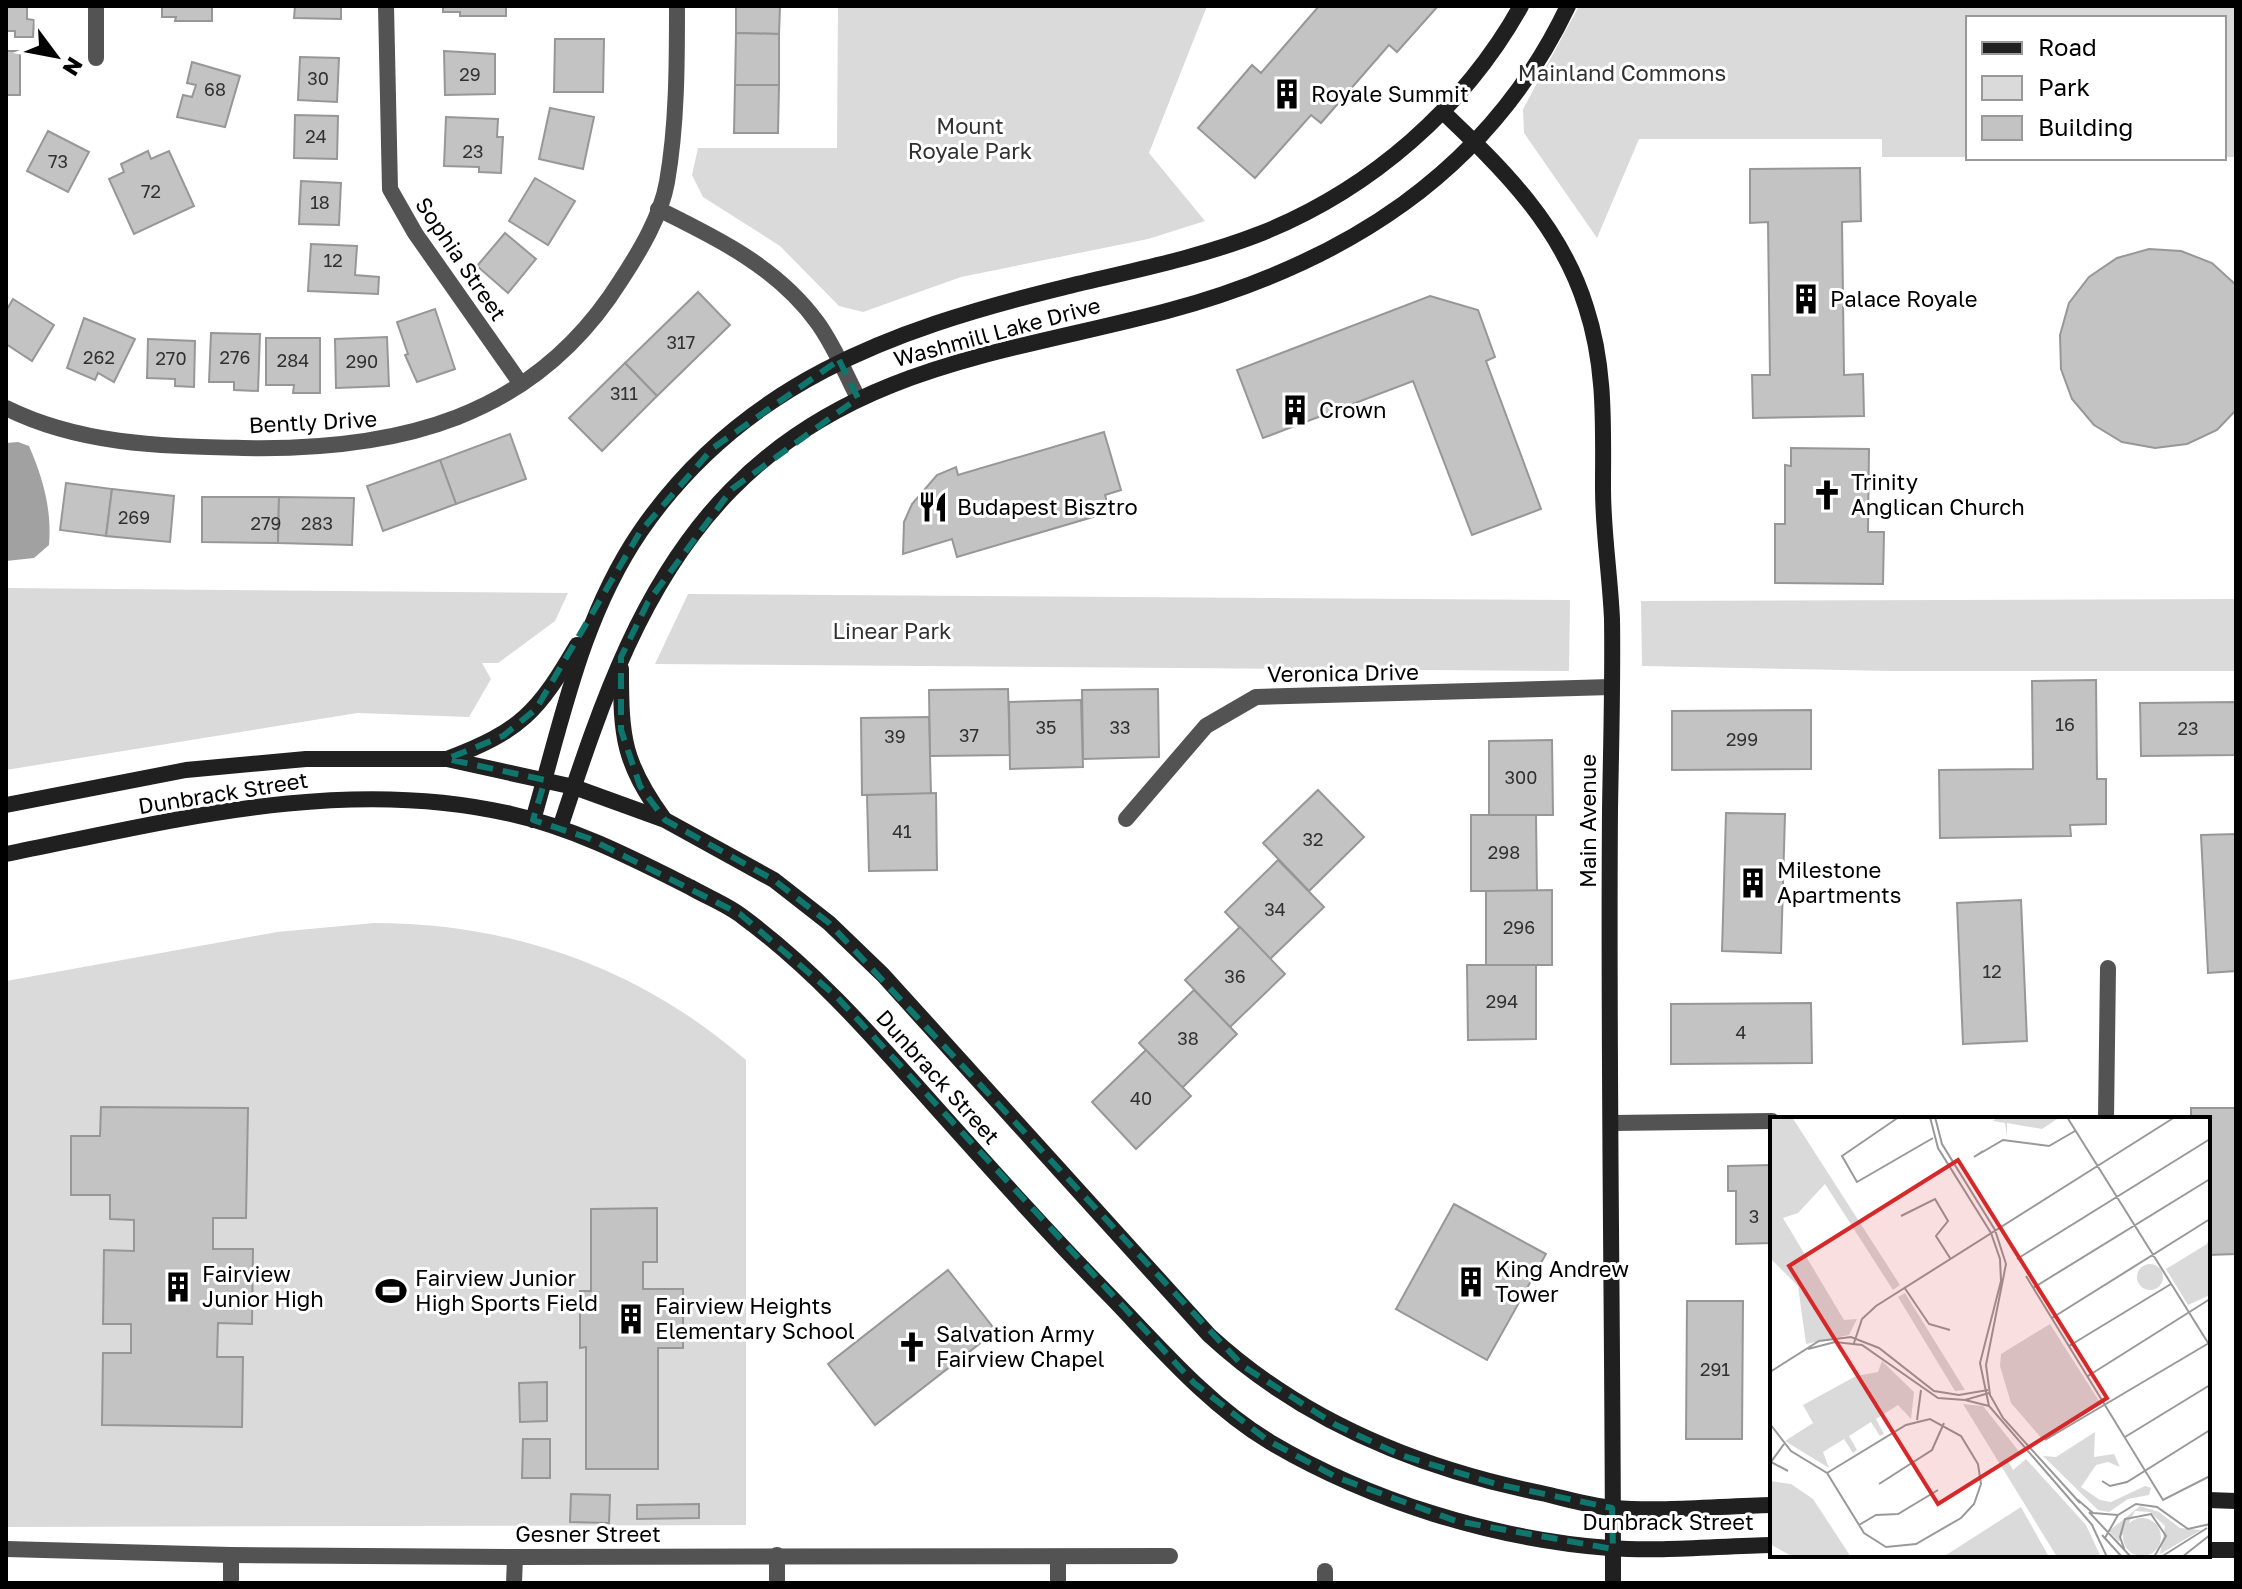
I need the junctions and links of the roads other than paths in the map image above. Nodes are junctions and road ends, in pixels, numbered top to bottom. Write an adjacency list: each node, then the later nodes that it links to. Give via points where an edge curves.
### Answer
1 (96, 6): 6 (street)
2 (386, 6): 11 (street, Sophia Street, via 390,189)
3 (677, 6): 9 (street, Bently Drive, via 668,170)
4 (1521, 6): 7 (main road, Washmill Lake Drive, via 1477,74)
5 (1568, 6): 8 (main road, Washmill Lake Drive, via 1525,82)
6 (96, 58)
7 (1443, 112): 8 (main road, Main Avenue); 10 (main road, Washmill Lake Drive, via 1359,181 1263,233 937,324)
8 (1475, 143): 12 (main road, Washmill Lake Drive, via 1419,192 1308,263 1258,284 944,364); 16 (main road, Main Avenue, via 1553,233 1587,309 1602,372)
9 (658, 209): 10 (street, via 763,267 817,322); 11 (street, Bently Drive, via 639,251 598,313 561,354)
10 (839, 360): 12 (street); 14 (main road, Washmill Lake Drive, via 761,408 673,490 640,532)
11 (521, 384): 13 (street, Bently Drive, via 438,427 332,447 130,443 60,429)
12 (858, 398): 15 (main road, Washmill Lake Drive, via 779,449 732,489 671,564)
13 (6, 408)
14 (588, 626): 17 (main road, via 536,709 503,736); 18 (main road, Washmill Lake Drive)
15 (621, 657): 19 (main road, Washmill Lake Drive); 23 (main road, via 621,730 628,759)
16 (1611, 687): 21 (street, Veronica Drive, via 1256,697 1206,726); 29 (main road, Main Avenue)
17 (447, 759): 18 (main road, Dunbrack Street); 20 (main road, Dunbrack Street, via 306,759 186,770)
18 (545, 780): 19 (main road, Dunbrack Street); 22 (main road, Washmill Lake Drive)
19 (574, 787): 23 (main road, Dunbrack Street); 24 (main road, Washmill Lake Drive)
20 (6, 805)
21 (1126, 819)
22 (533, 820): 24 (main road, Dunbrack Street); 25 (main road, Dunbrack Street, via 416,800 307,800 200,815)
23 (665, 820): 33 (main road, Dunbrack Street, via 774,880 829,923 1243,1366 1336,1425 1400,1455 1496,1484)
24 (560, 828): 36 (main road, Dunbrack Street, via 740,914 836,996 1128,1316 1194,1383 1267,1440 1336,1477 1456,1521)
25 (6, 854)
26 (2108, 968): 27 (street)
27 (2106, 1117)
28 (1770, 1121): 29 (street)
29 (1612, 1123): 33 (main road, Main Avenue)
30 (2210, 1500): 31 (main road)
31 (2236, 1501)
32 (1770, 1505): 33 (main road, Dunbrack Street)
33 (1612, 1508): 36 (main road, Main Avenue)
34 (1770, 1545): 36 (main road, Dunbrack Street)
35 (6, 1549): 39 (street, Gesner Street)
36 (1613, 1549): 48 (main road, Main Avenue)
37 (2210, 1550): 38 (main road)
38 (2236, 1550)
39 (231, 1555): 42 (street, Gesner Street); 44 (street)
40 (777, 1555): 42 (street, Gesner Street); 43 (street, Gesner Street); 46 (street)
41 (1170, 1556): 43 (street, Gesner Street)
42 (515, 1557): 45 (street)
43 (1058, 1558): 47 (street)
44 (231, 1583)
45 (514, 1583)
46 (777, 1583)
47 (1058, 1583)
48 (1613, 1583)

